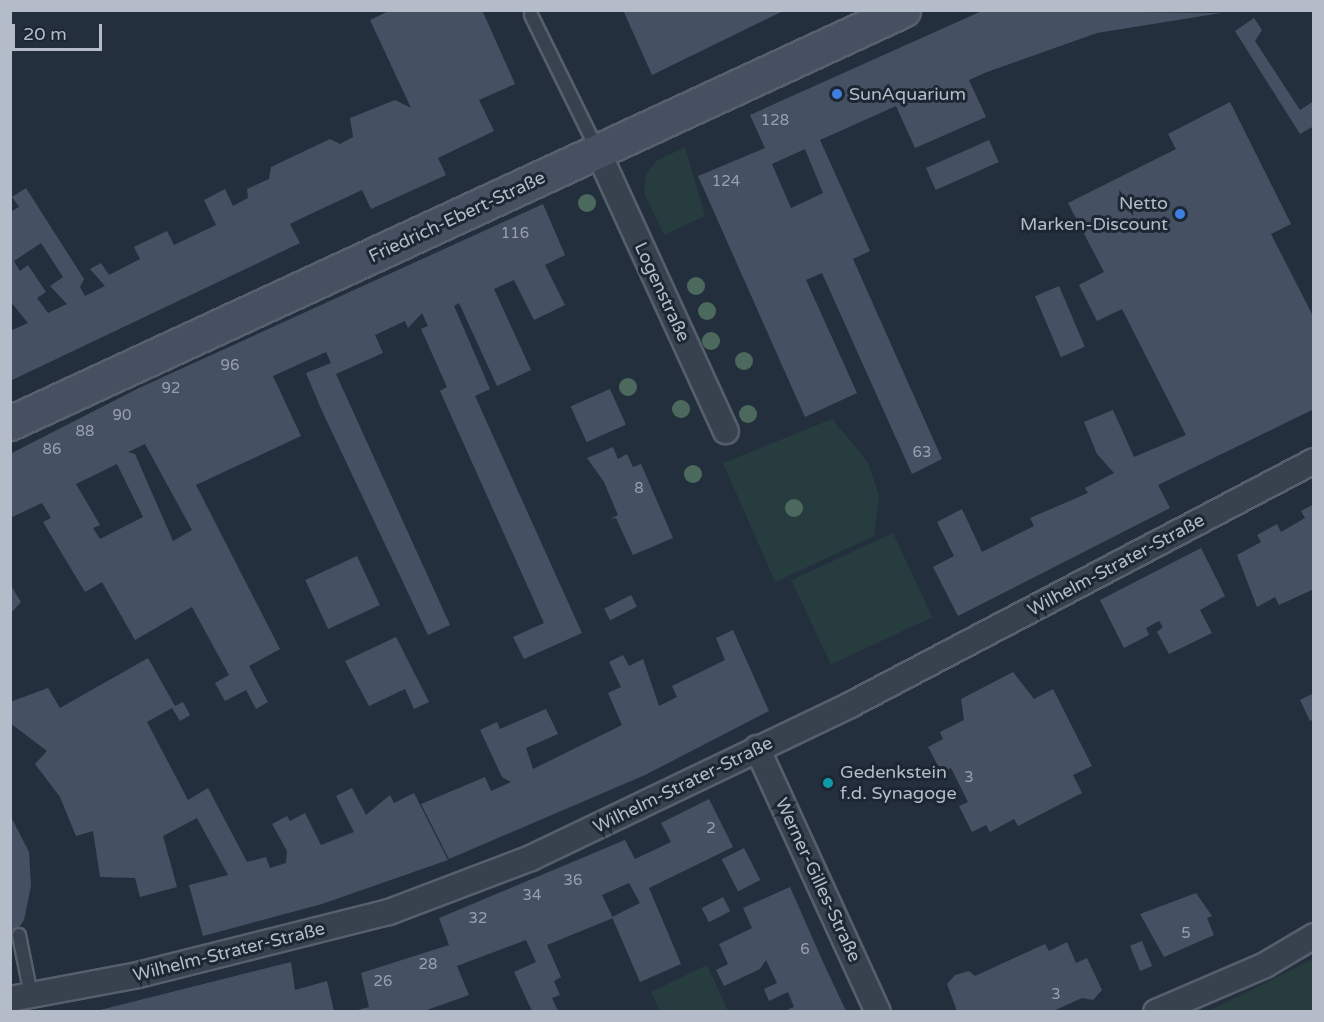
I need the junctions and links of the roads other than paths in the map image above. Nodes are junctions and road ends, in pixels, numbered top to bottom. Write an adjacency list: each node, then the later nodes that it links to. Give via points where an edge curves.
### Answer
1 (903, 10): 3 (main road, Friedrich-Ebert-Straße)
2 (531, 15): 3 (lane)
3 (598, 152): 4 (main road, Friedrich-Ebert-Straße); 5 (street, Logenstraße)
4 (10, 423)
5 (726, 431)
6 (1314, 461): 7 (street, Wilhelm-Strater-Straße)
7 (757, 748): 10 (street, Wilhelm-Strater-Straße, via 531,858 389,912 138,975); 11 (street, Werner-Gilles-Straße)
8 (19, 936): 10 (lane)
9 (1314, 936): 12 (street, via 1265,965)
10 (21, 997)
11 (878, 1011)
12 (1156, 1011)

